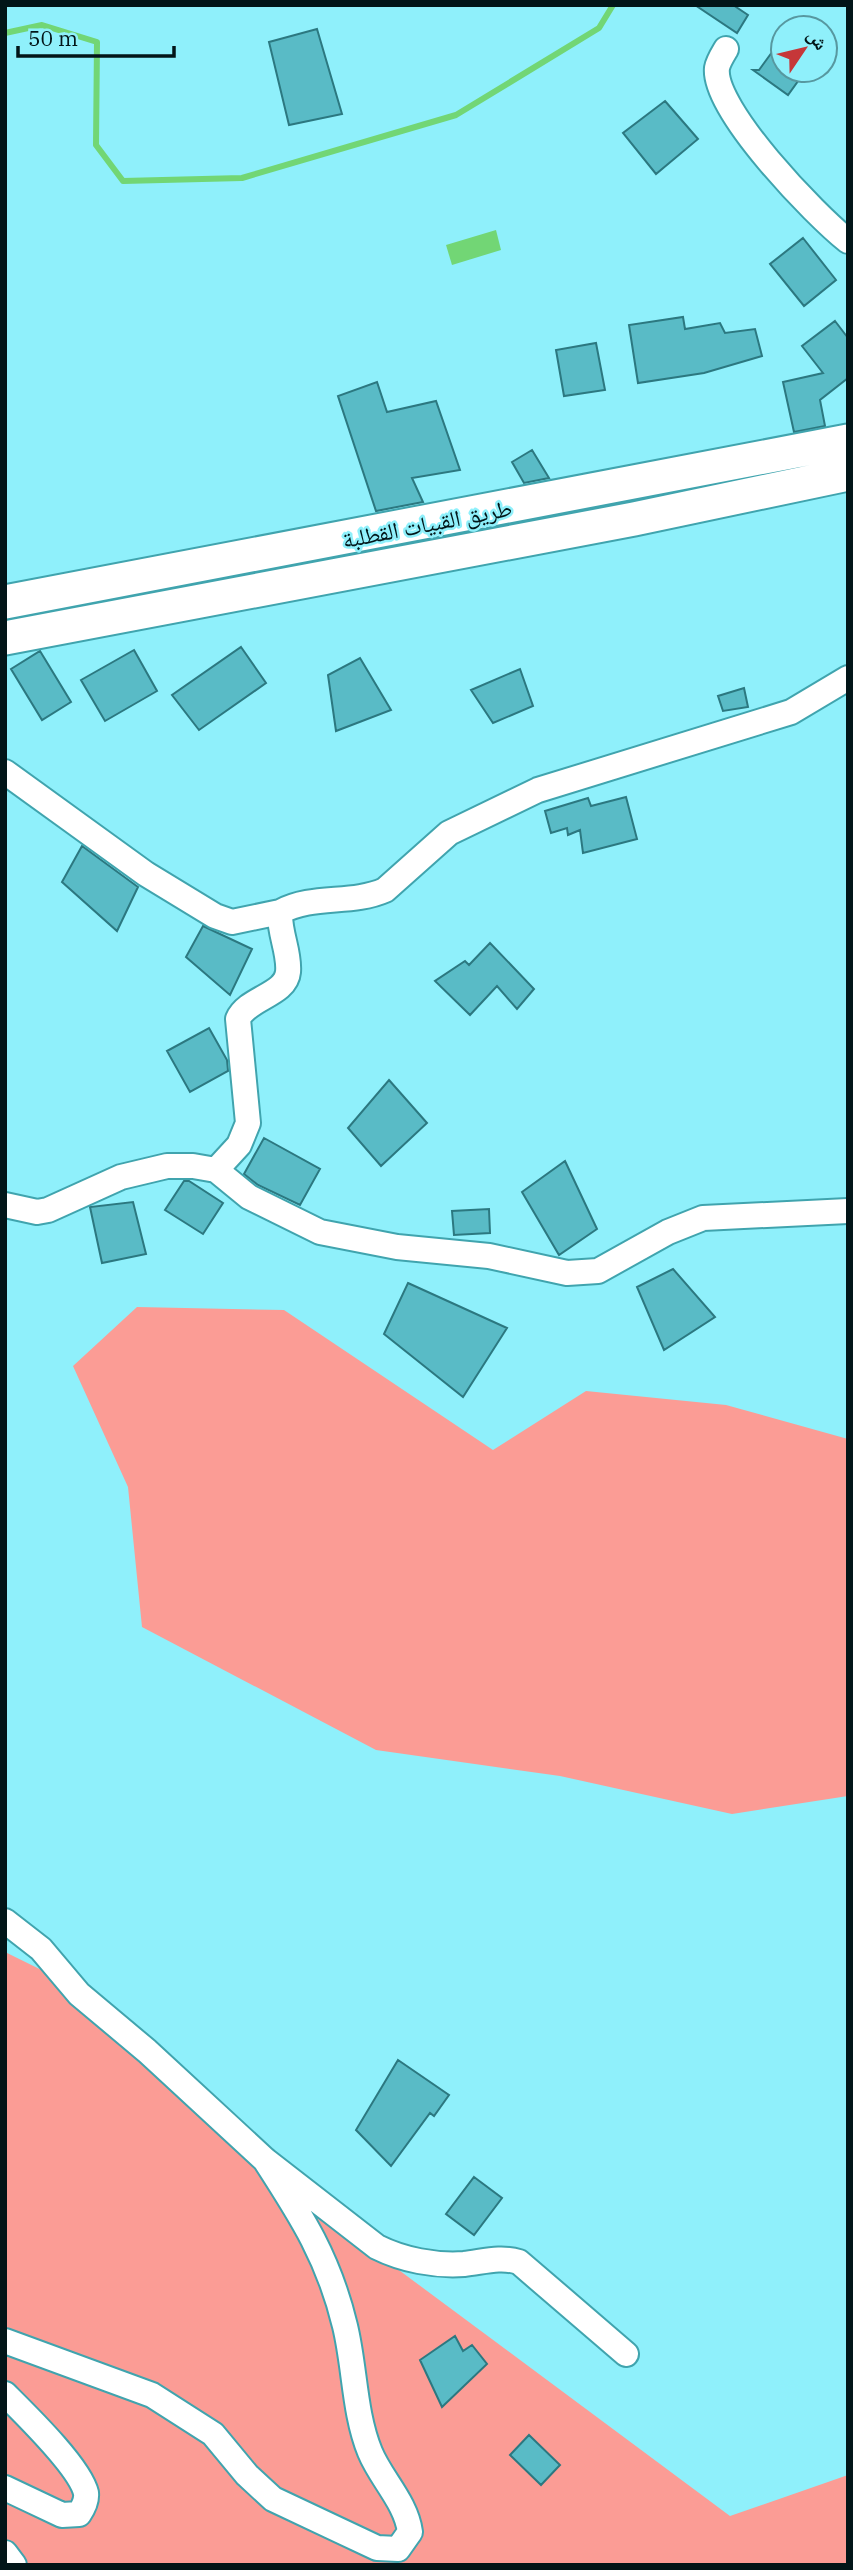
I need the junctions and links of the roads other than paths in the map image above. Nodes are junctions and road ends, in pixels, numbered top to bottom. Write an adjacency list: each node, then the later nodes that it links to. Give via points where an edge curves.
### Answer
1 (726, 49): 2 (street, via 717,68 724,96 780,177)
2 (848, 241)
3 (847, 452): 4 (main road, طريق القبيات القطلبة); 5 (main road, via 647,517)
4 (5, 602)
5 (5, 638)
6 (848, 678): 8 (street, via 791,712 538,790 449,833 385,890 310,901)
7 (5, 772): 8 (street, via 146,874 215,916 232,922)
8 (280, 912): 9 (street, via 288,972 284,983 245,1008 238,1019 248,1123 239,1145)
9 (216, 1170): 10 (street, via 167,1166 121,1177 58,1208 37,1212); 11 (street, via 249,1197 320,1232 397,1247 489,1256 567,1273 598,1271 702,1218)
10 (5, 1205)
11 (848, 1211)
12 (5, 1921): 13 (street, via 34,1942 79,1994)
13 (265, 2160): 14 (street, via 324,2260 345,2326 366,2440 406,2515 410,2532 398,2549 376,2548 273,2499 210,2432 152,2395); 15 (street, via 377,2247 396,2256 461,2264 500,2259 519,2262)
14 (5, 2341)
15 (626, 2354)
16 (5, 2394): 17 (street, via 73,2470 86,2499 79,2514 62,2515)
17 (5, 2488)
18 (5, 2553): 19 (street)
19 (14, 2565)

